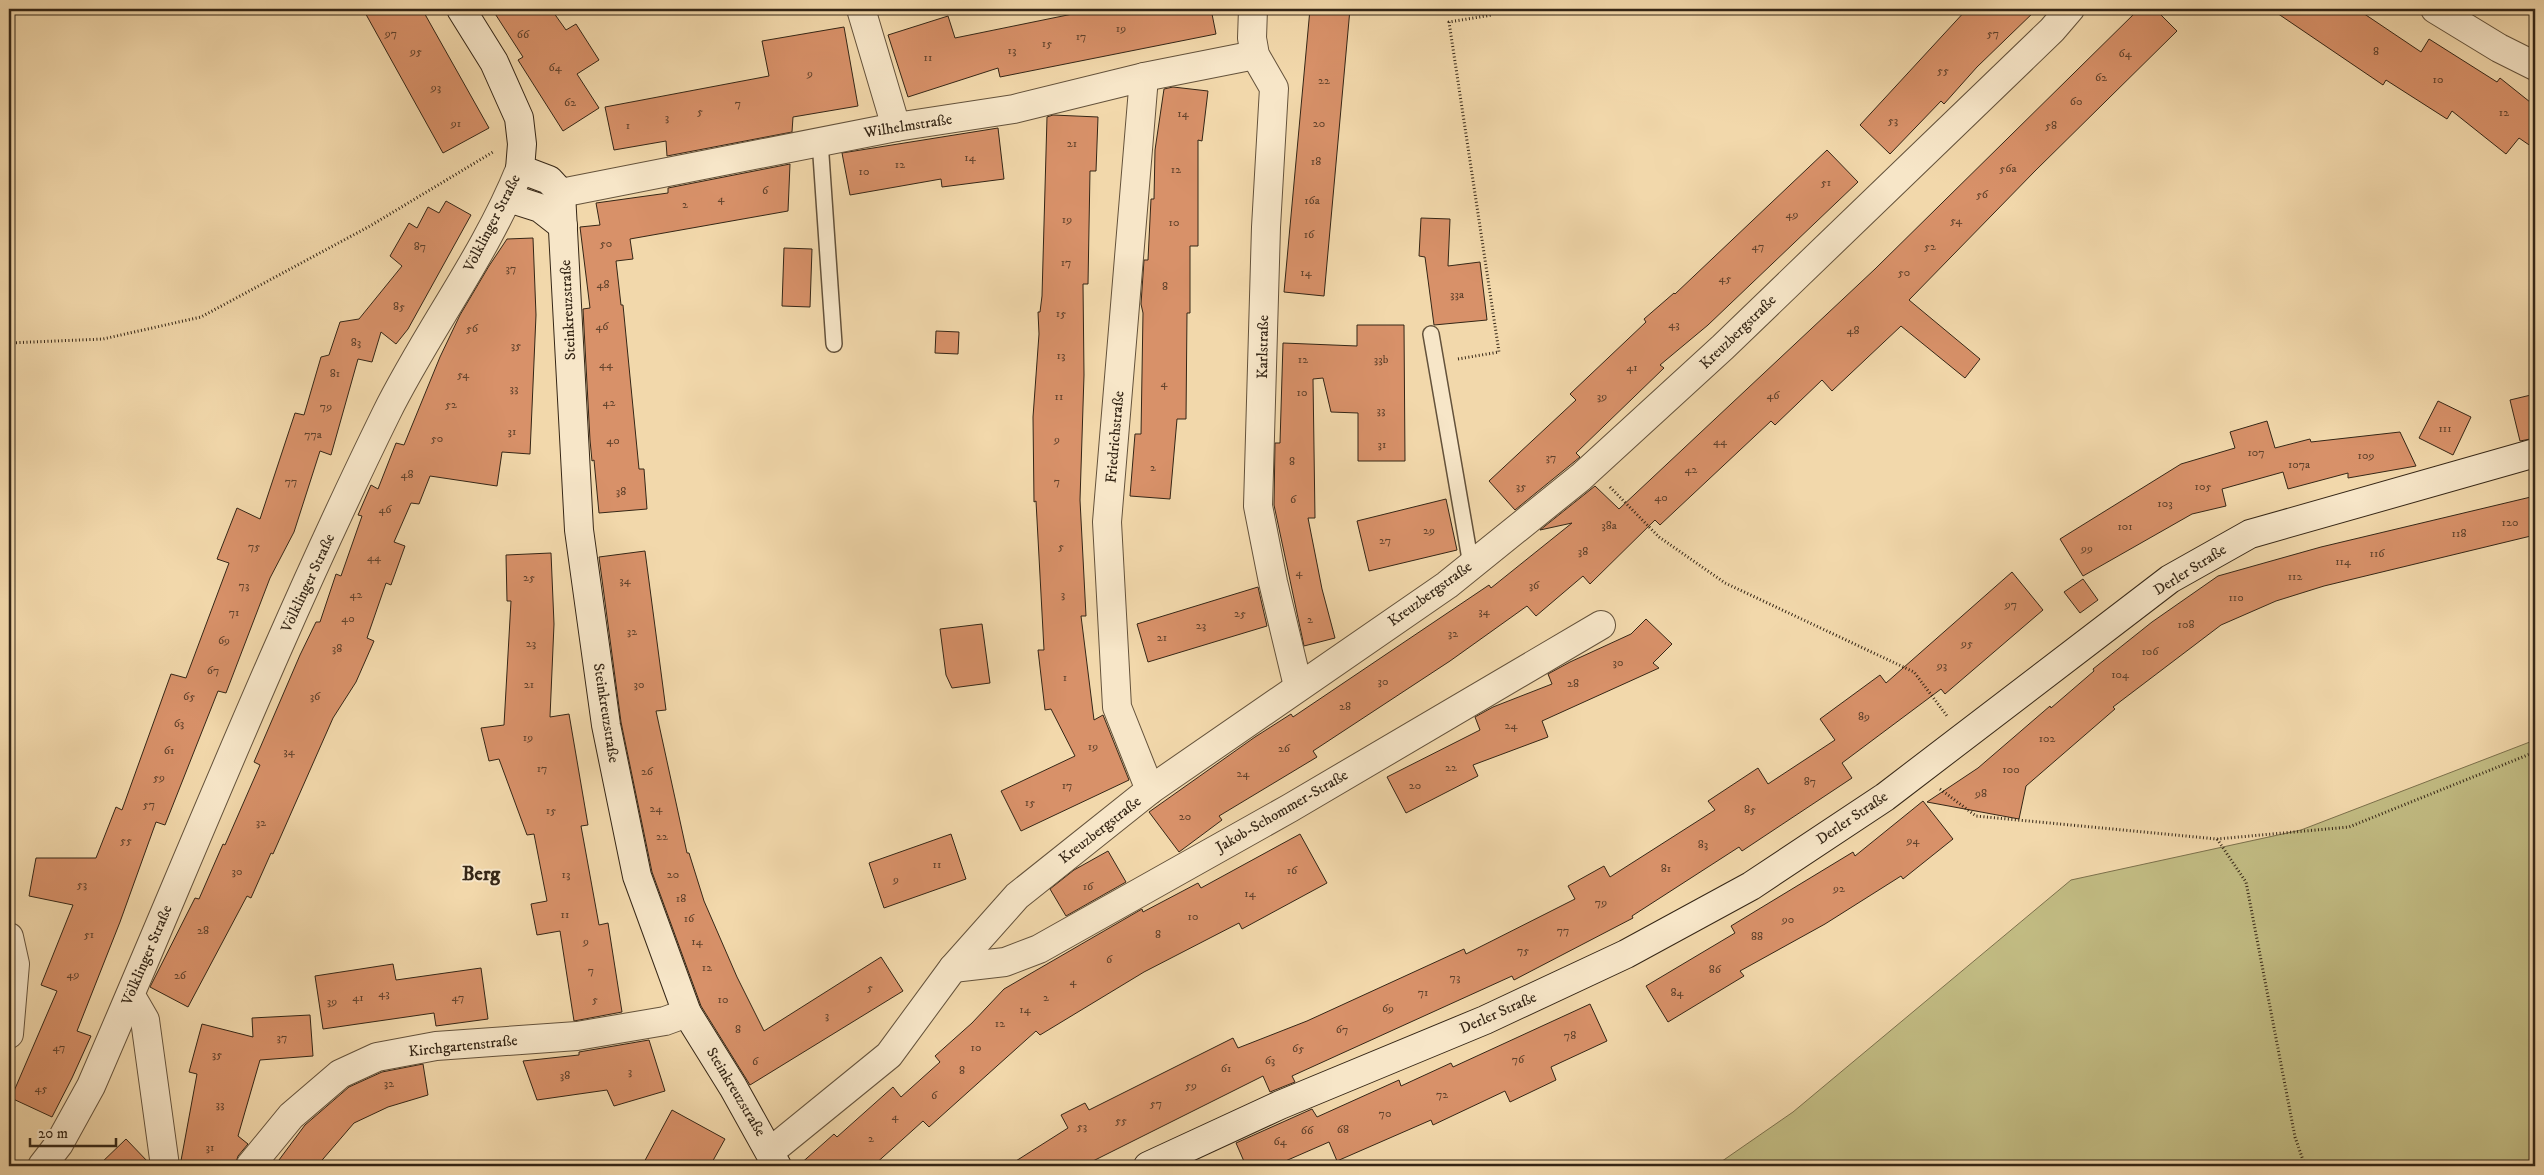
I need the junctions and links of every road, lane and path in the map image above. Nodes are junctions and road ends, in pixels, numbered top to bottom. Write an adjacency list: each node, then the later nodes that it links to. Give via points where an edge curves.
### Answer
1 (461, 9): 12 (street, Völklinger Straße, via 494,62 519,118)
2 (861, 9): 10 (street)
3 (1253, 9): 7 (street, Karlstraße)
4 (1491, 9): 19 (path, via 1492,15 1449,22 1499,352)
5 (2070, 9): 21 (street, Kreuzbergstraße, via 2052,30 1723,346)
6 (2435, 9): 8 (street)
7 (1254, 55): 9 (street, Wilhelmstraße); 24 (street, Karlstraße, via 1274,88 1266,227 1258,506)
8 (2535, 66)
9 (1144, 77): 10 (street, Wilhelmstraße, via 1014,109); 28 (street, Friedrichstraße, via 1107,522 1117,707)
10 (896, 127): 11 (street, Wilhelmstraße)
11 (820, 142): 13 (street, Wilhelmstraße); 18 (lane)
12 (521, 157): 13 (street); 14 (street, Völklinger Straße); 17 (path, via 498,150 370,226 202,317 104,339)
13 (561, 193): 15 (street, Steinkreuzstraße)
14 (508, 198): 15 (street, via 540,208); 32 (street, Völklinger Straße, via 387,413 286,632)
15 (563, 226): 33 (street, Steinkreuzstraße, via 579,530 606,726 637,876)
16 (1430, 334): 19 (lane)
17 (9, 343)
18 (834, 344)
19 (1435, 363): 22 (lane)
20 (2535, 453): 25 (street, Derler Straße, via 2250,534 2170,579)
21 (1591, 468): 22 (street, Kreuzbergstraße); 25 (path, via 1658,537 1725,584 1914,672)
22 (1471, 565): 24 (street, Kreuzbergstraße, via 1447,585)
23 (1601, 625): 31 (street, Jakob-Schommer-Straße, via 1307,798 1039,949 1005,962)
24 (1298, 686): 28 (street, Kreuzbergstraße)
25 (1963, 739): 27 (street, Derler Straße)
26 (2535, 752): 29 (path, via 2349,827)
27 (1918, 772): 29 (path, via 1976,816); 39 (street, Derler Straße, via 1751,886 1626,954 1485,1020 1280,1105)
28 (1150, 790): 31 (street, Kreuzbergstraße, via 1017,896)
29 (2217, 839): 40 (path, via 2246,882 2295,1137)
30 (9, 937): 34 (street, via 15,964)
31 (952, 968): 35 (street, Kreuzbergstraße, via 889,1055)
32 (129, 999): 36 (street, Völklinger Straße, via 91,1086); 37 (street, via 134,1001 145,1020)
33 (687, 1013): 35 (street, Steinkreuzstraße); 38 (street, Kirchgartenstraße, via 665,1021 577,1036 436,1046 377,1057 340,1074 298,1110)
34 (9, 1034)
35 (774, 1159)
36 (42, 1166)
37 (165, 1166)
38 (250, 1166)
39 (1148, 1166)
40 (2305, 1166)

